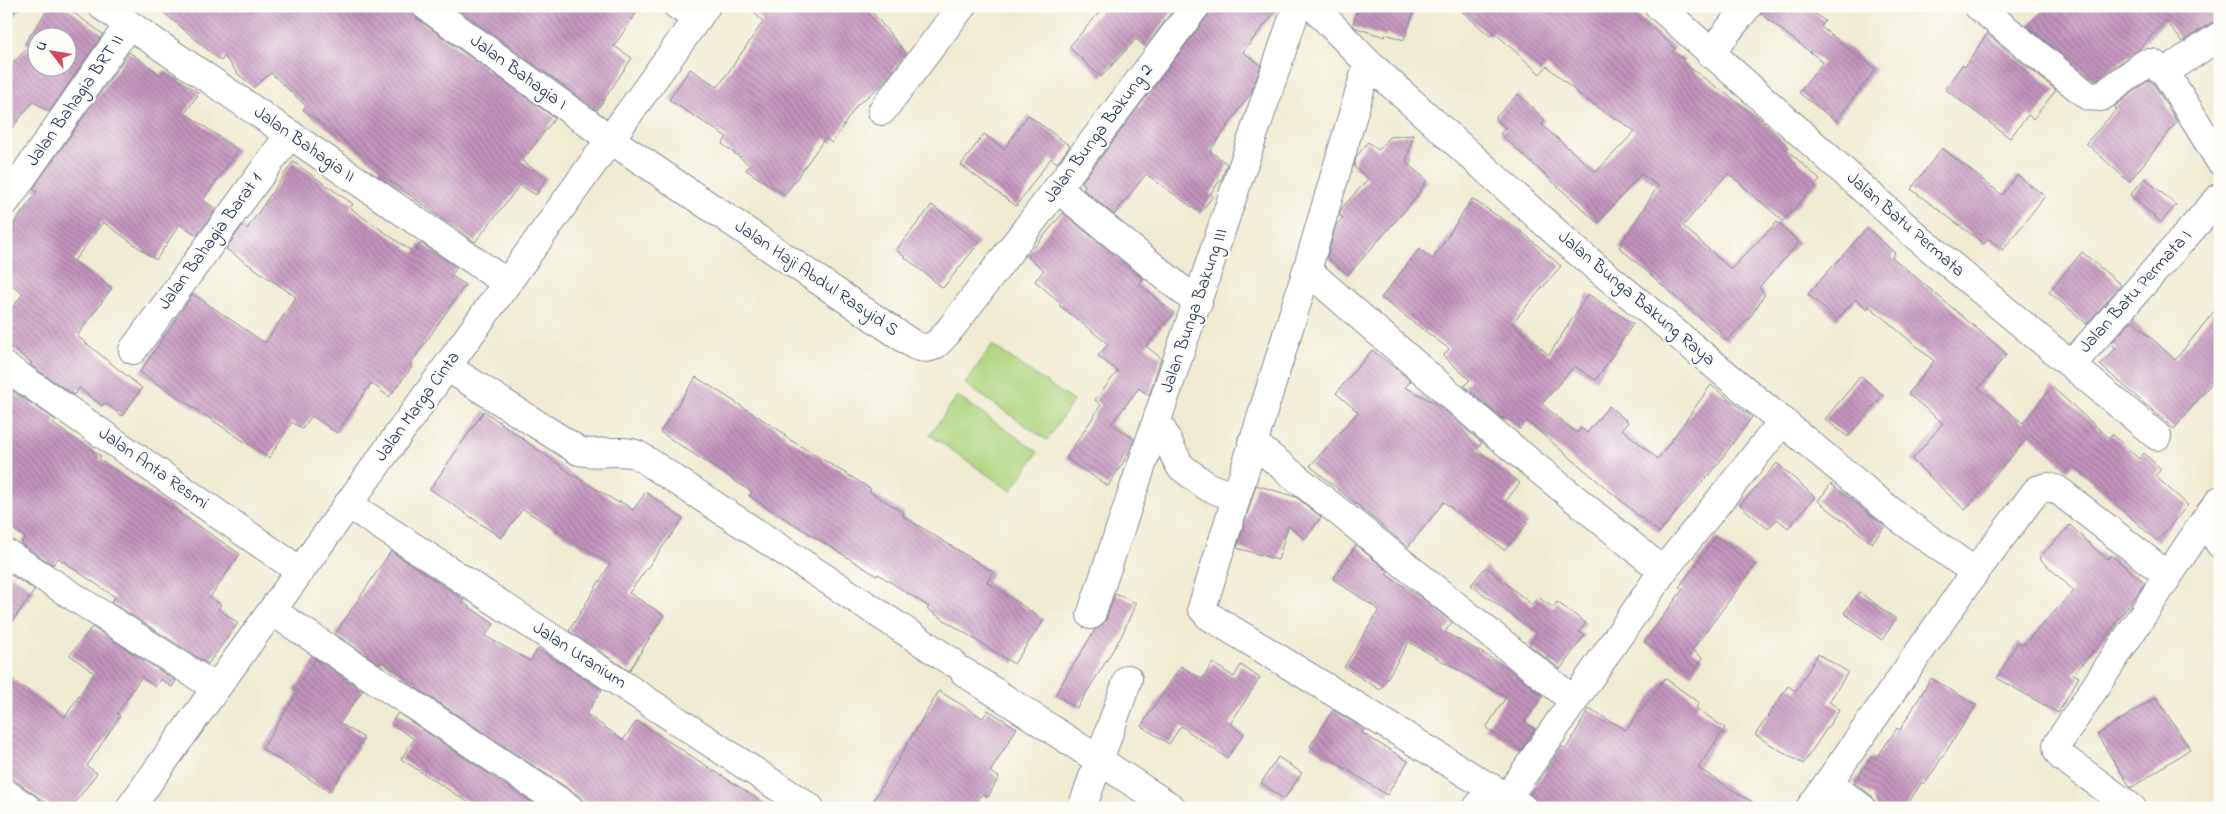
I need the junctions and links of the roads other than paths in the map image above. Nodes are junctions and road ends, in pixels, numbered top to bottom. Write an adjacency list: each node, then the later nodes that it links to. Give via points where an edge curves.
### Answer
1 (102, 6): 11 (street, Jalan Bahagia II)
2 (426, 6): 18 (street, Jalan Bahagia I)
3 (962, 6): 16 (street)
4 (1196, 6): 20 (street, Jalan Bunga Bakung 2)
5 (1297, 6): 26 (street, Jalan Bunga Bakung III)
6 (1658, 6): 13 (street, Jalan Batu Permata)
7 (1748, 6): 13 (street)
8 (1978, 6): 15 (street, via 2088,96 2101,98 2146,63 2152,63)
9 (694, 10): 18 (street, Jalan Marga Cinta)
10 (1324, 11): 14 (street, Jalan Bunga Bakung Raya)
11 (128, 24): 17 (street, Jalan Bahagia II); 22 (street, Jalan Bahagia BRT II)
12 (2220, 36): 15 (street)
13 (1710, 53): 28 (street, Jalan Batu Permata, via 1917,237)
14 (1368, 62): 24 (street); 31 (street, Jalan Bunga Bakung Raya, via 1572,247)
15 (2164, 72): 19 (street)
16 (882, 112)
17 (290, 134): 25 (street, Jalan Bahagia II); 27 (street, Jalan Bahagia Barat 1)
18 (610, 139): 23 (street, Jalan Haji Abdul Rasyid S, via 906,340 924,349 933,347 946,334); 25 (street, Jalan Marga Cinta)
19 (2220, 161)
20 (1058, 189): 23 (street, Jalan Bunga Bakung 2); 26 (street)
21 (2220, 197): 28 (street, Jalan Batu Permata I)
22 (6, 202)
23 (1002, 261)
24 (1307, 270): 34 (street); 41 (street, via 1492,430)
25 (507, 283): 30 (street, Jalan Marga Cinta)
26 (1198, 303): 32 (street, Jalan Bunga Bakung III)
27 (133, 350)
28 (2072, 364): 33 (street, Jalan Batu Permata)
29 (6, 367): 40 (street, Jalan Anta Resmi)
30 (447, 367): 36 (street, Jalan Marga Cinta); 49 (street, via 579,451 638,455)
31 (1783, 421): 41 (street); 42 (street, Jalan Bunga Bakung Raya, via 1899,518)
32 (1158, 422): 35 (street, via 1180,466 1208,487); 45 (street, Jalan Bunga Bakung III)
33 (2157, 436)
34 (1252, 442): 35 (street); 48 (street)
35 (1235, 497): 52 (street, via 1202,608 1209,616)
36 (348, 504): 40 (street, Jalan Marga Cinta); 56 (street, Jalan Uranium)
37 (2212, 510): 38 (street); 43 (street)
38 (2220, 544)
39 (6, 552): 47 (street)
40 (300, 571): 44 (street, Jalan Marga Cinta)
41 (1663, 571): 48 (street)
42 (1975, 572): 43 (street, via 2037,490 2048,487 2058,490); 50 (street)
43 (2167, 575): 61 (street, via 2057,745 2062,757)
44 (272, 610): 47 (street, Jalan Marga Cinta); 55 (street)
45 (1091, 615)
46 (1128, 679): 49 (street)
47 (216, 688): 54 (street, Jalan Marga Cinta)
48 (1573, 700): 52 (street)
49 (1099, 760): 57 (street); 58 (street)
50 (1828, 782): 59 (street); 60 (street)
51 (6, 794): 53 (street)
52 (1500, 800)
53 (27, 808)
54 (130, 808)
55 (569, 808)
56 (810, 808)
57 (1082, 808)
58 (1172, 808)
59 (1810, 808)
60 (1862, 808)
61 (2132, 808)

